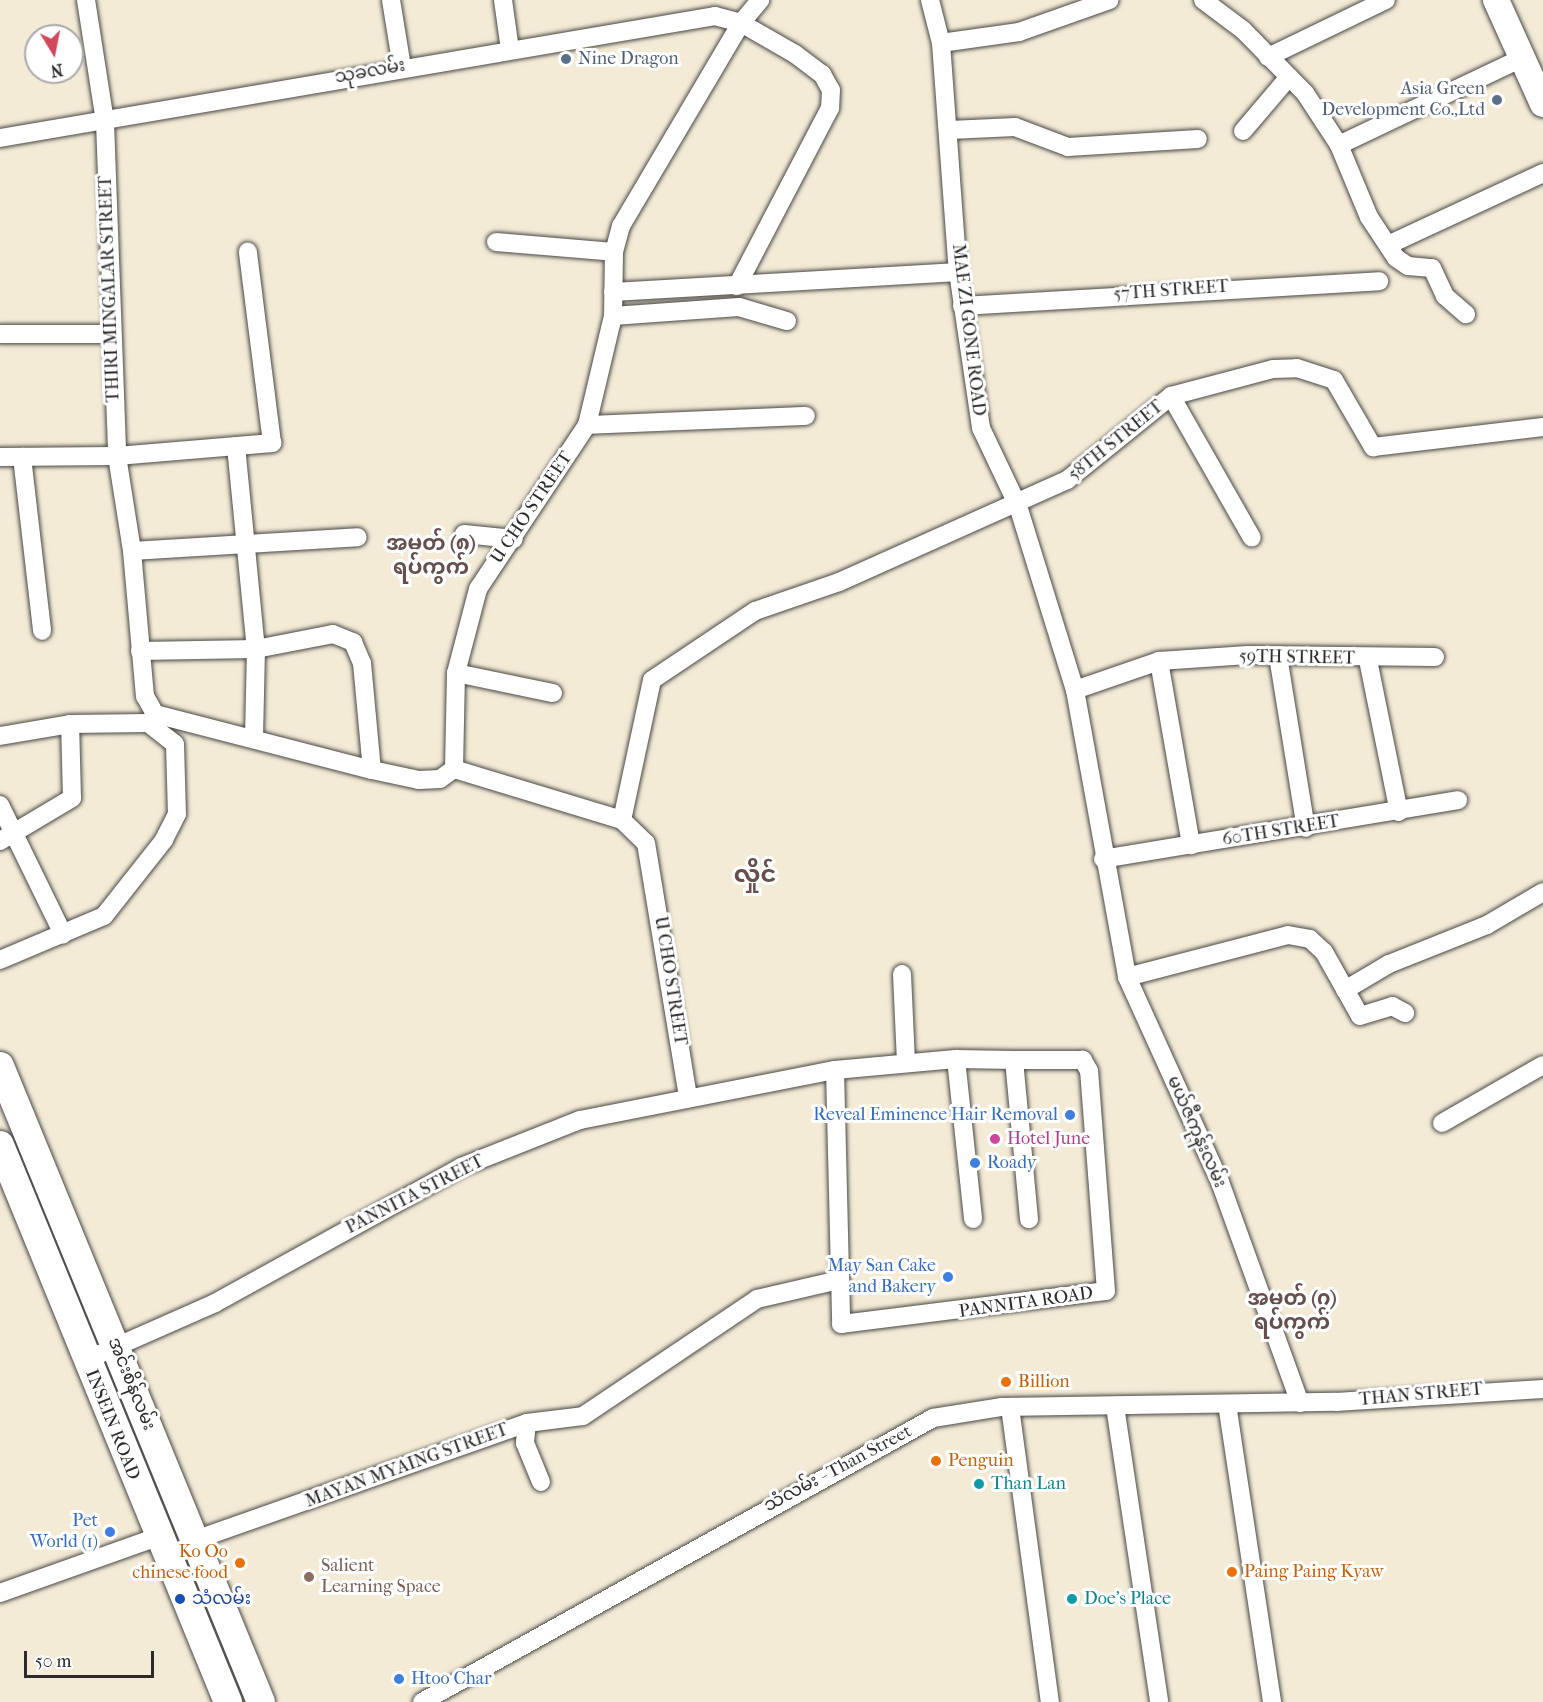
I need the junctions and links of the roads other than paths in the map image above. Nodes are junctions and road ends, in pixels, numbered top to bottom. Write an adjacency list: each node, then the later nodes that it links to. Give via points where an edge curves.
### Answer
1 (86, 0): 18 (street, THIRI MINGALAR STREET)
2 (391, 0): 15 (street)
3 (503, 0): 12 (street)
4 (760, 0): 10 (street, U CHO STREET)
5 (930, 0): 11 (street, MAE ZI GONE ROAD)
6 (1110, 0): 11 (street, via 1019,32)
7 (1203, 0): 13 (street)
8 (1386, 0): 13 (street)
9 (1496, 0): 14 (main road)
10 (741, 23): 12 (street, သုခလမ်း, via 715,16); 28 (street, U CHO STREET, via 621,226); 31 (street, သုခလမ်း, via 822,74 832,97)
11 (941, 43): 19 (street, MAE ZI GONE ROAD)
12 (510, 50): 15 (street, သုခလမ်း)
13 (1269, 57): 16 (street)
14 (1522, 58): 17 (main road); 23 (street)
15 (402, 67): 18 (street, သုခလမ်း)
16 (1289, 77): 20 (street); 23 (street)
17 (1543, 104)
18 (105, 122): 21 (street, သုခလမ်း); 38 (street, THIRI MINGALAR STREET)
19 (950, 130): 22 (street, via 1015,127 1068,147); 29 (street, MAE ZI GONE ROAD)
20 (1243, 131)
21 (0, 138)
22 (1198, 139)
23 (1339, 145): 26 (street, via 1369,217)
24 (1543, 173): 26 (street)
25 (496, 242): 28 (street)
26 (1388, 245): 34 (street, via 1408,266 1432,268 1445,296)
27 (248, 252): 43 (street, via 272,442)
28 (614, 252): 32 (street, U CHO STREET)
29 (958, 272): 31 (street); 33 (street, MAE ZI GONE ROAD)
30 (1379, 281): 33 (street, 57TH STREET)
31 (737, 285): 32 (street)
32 (613, 292): 35 (street, U CHO STREET)
33 (962, 306): 47 (street, MAE ZI GONE ROAD, via 981,428)
34 (1466, 314)
35 (613, 316): 36 (street, via 739,307); 41 (street, U CHO STREET)
36 (787, 321)
37 (0, 334): 38 (street)
38 (110, 334): 44 (street, THIRI MINGALAR STREET)
39 (1171, 396): 42 (street, 58TH STREET, via 1273,369 1297,368 1334,381 1373,447); 47 (street, 58TH STREET, via 1086,467); 50 (street)
40 (806, 416): 41 (street)
41 (586, 425): 51 (street, U CHO STREET)
42 (1543, 427)
43 (236, 446): 44 (street); 52 (street)
44 (117, 456): 46 (street); 53 (street, THIRI MINGALAR STREET)
45 (0, 457): 46 (street)
46 (22, 457): 54 (street)
47 (1018, 506): 62 (street, MAE ZI GONE ROAD); 72 (street, 58TH STREET, via 755,611 652,680)
48 (464, 534): 51 (street)
49 (358, 537): 52 (street)
50 (1252, 538)
51 (514, 539): 61 (street, U CHO STREET, via 478,589)
52 (243, 542): 53 (street); 55 (street)
53 (132, 551): 56 (street, THIRI MINGALAR STREET)
54 (42, 631)
55 (256, 650): 56 (street); 66 (street); 68 (street, via 333,634 353,642 362,663)
56 (140, 651): 66 (street, THIRI MINGALAR STREET, via 145,696 155,714)
57 (1278, 656): 59 (street, 59TH STREET); 60 (street, 59TH STREET); 73 (street)
58 (1435, 657): 59 (street, 59TH STREET)
59 (1368, 660): 71 (street)
60 (1159, 661): 62 (street, 59TH STREET); 75 (street)
61 (456, 673): 63 (street); 67 (street, U CHO STREET)
62 (1074, 690): 76 (street, MAE ZI GONE ROAD)
63 (553, 693)
64 (70, 724): 65 (street); 74 (street, via 72,798); 78 (street, via 147,723 175,744 177,814 164,840 104,916)
65 (0, 736)
66 (254, 739): 68 (street)
67 (454, 769): 68 (street, via 440,779 419,780); 72 (street, U CHO STREET)
68 (372, 770)
69 (1458, 800): 71 (street, 60TH STREET)
70 (0, 805): 74 (street)
71 (1399, 812): 73 (street, 60TH STREET)
72 (622, 820): 90 (street, U CHO STREET, via 646,843 653,859)
73 (1306, 828): 75 (street, 60TH STREET)
74 (6, 839): 78 (street)
75 (1191, 845): 76 (street, 60TH STREET)
76 (1103, 859): 81 (street, မယ်ဇီကုန်းလမ်း)
77 (1543, 892): 82 (street, via 1487,924 1389,964)
78 (63, 934): 79 (street)
79 (0, 960)
80 (902, 974): 86 (street)
81 (1126, 977): 82 (street, via 1288,935 1310,939 1324,952); 101 (street, မယ်ဇီကုန်းလမ်း, via 1220,1182)
82 (1345, 990): 83 (street, via 1360,1016 1392,1006)
83 (1405, 1013)
84 (956, 1059): 85 (street, PANNITA STREET); 86 (street, PANNITA STREET); 95 (street)
85 (1014, 1060): 96 (street); 97 (street, PANNITA ROAD, via 1083,1060 1087,1064 1106,1291 844,1326)
86 (906, 1063): 89 (street, PANNITA STREET)
87 (1543, 1065): 91 (street)
88 (0, 1066): 93 (main road, အင်းစိန်လမ်း)
89 (835, 1070): 90 (street, PANNITA STREET); 97 (street)
90 (688, 1098): 98 (street, PANNITA STREET, via 580,1120 460,1167 216,1303)
91 (1442, 1124)
92 (0, 1146): 94 (main road, INSEIN ROAD)
93 (49, 1181): 94 (main road); 98 (main road, အင်းစိန်လမ်း)
94 (19, 1193): 99 (main road, INSEIN ROAD)
95 (973, 1219)
96 (1029, 1219)
97 (839, 1280): 105 (street, MAYAN MYAING STREET, via 757,1299 583,1416)
98 (117, 1347): 99 (street, PANNITA STREET); 107 (main road, အင်းစိန်လမ်း)
99 (86, 1360): 108 (main road, INSEIN ROAD)
100 (1543, 1389): 101 (street, THAN STREET)
101 (1300, 1403): 102 (street, သံလမ်း - Than Street)
102 (1227, 1404): 103 (street, သံလမ်း - Than Street); 115 (street)
103 (1115, 1406): 104 (street, သံလမ်း - Than Street); 114 (street)
104 (1011, 1407): 112 (street, သံလမ်း - Than Street, via 933,1418); 113 (street)
105 (527, 1423): 106 (street, via 525,1443); 107 (street, MAYAN MYAING STREET)
106 (541, 1482)
107 (191, 1534): 108 (main road); 111 (main road, အင်းစိန်လမ်း)
108 (157, 1537): 109 (street); 110 (main road, INSEIN ROAD)
109 (0, 1593)
110 (228, 1702)
111 (261, 1702)
112 (422, 1702)
113 (1050, 1702)
114 (1159, 1702)
115 (1272, 1702)

